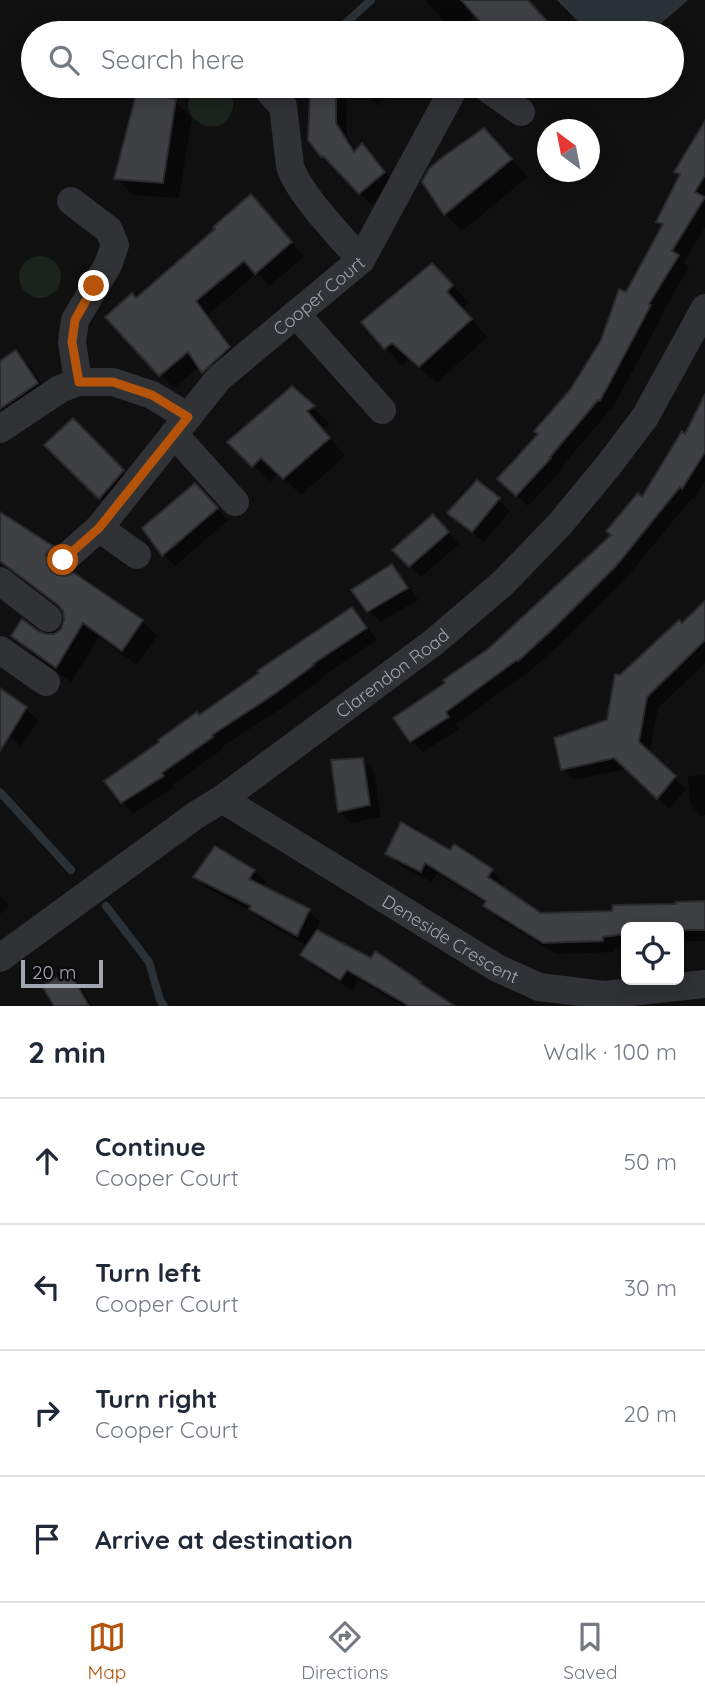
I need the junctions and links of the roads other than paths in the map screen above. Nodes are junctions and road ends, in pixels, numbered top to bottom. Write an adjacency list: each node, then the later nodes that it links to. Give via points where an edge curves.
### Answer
1 (275, 98): 6 (street, Cooper Court, via 283,106 293,175)
2 (449, 98): 6 (street)
3 (501, 98): 4 (street)
4 (521, 112)
5 (71, 201): 9 (street, via 109,230 115,245 75,320 72,342)
6 (361, 260): 8 (street, Cooper Court)
7 (705, 308): 21 (street, Clarendon Road, via 645,418 560,524 503,583 434,642)
8 (296, 314): 10 (street); 11 (street, Cooper Court, via 219,378)
9 (79, 382): 11 (street, via 113,382 152,395); 12 (street, via 60,389)
10 (382, 410)
11 (181, 425): 13 (street); 14 (street, Cooper Court)
12 (0, 429)
13 (235, 502)
14 (99, 528): 15 (street); 16 (street, Cooper Court)
15 (137, 555)
16 (63, 560)
17 (1, 583): 18 (street)
18 (48, 618)
19 (0, 650): 20 (street)
20 (46, 682)
21 (222, 799): 22 (street, Clarendon Road); 23 (street, Deneside Crescent, via 497,968 539,987 604,995)
22 (0, 958)
23 (705, 984)

